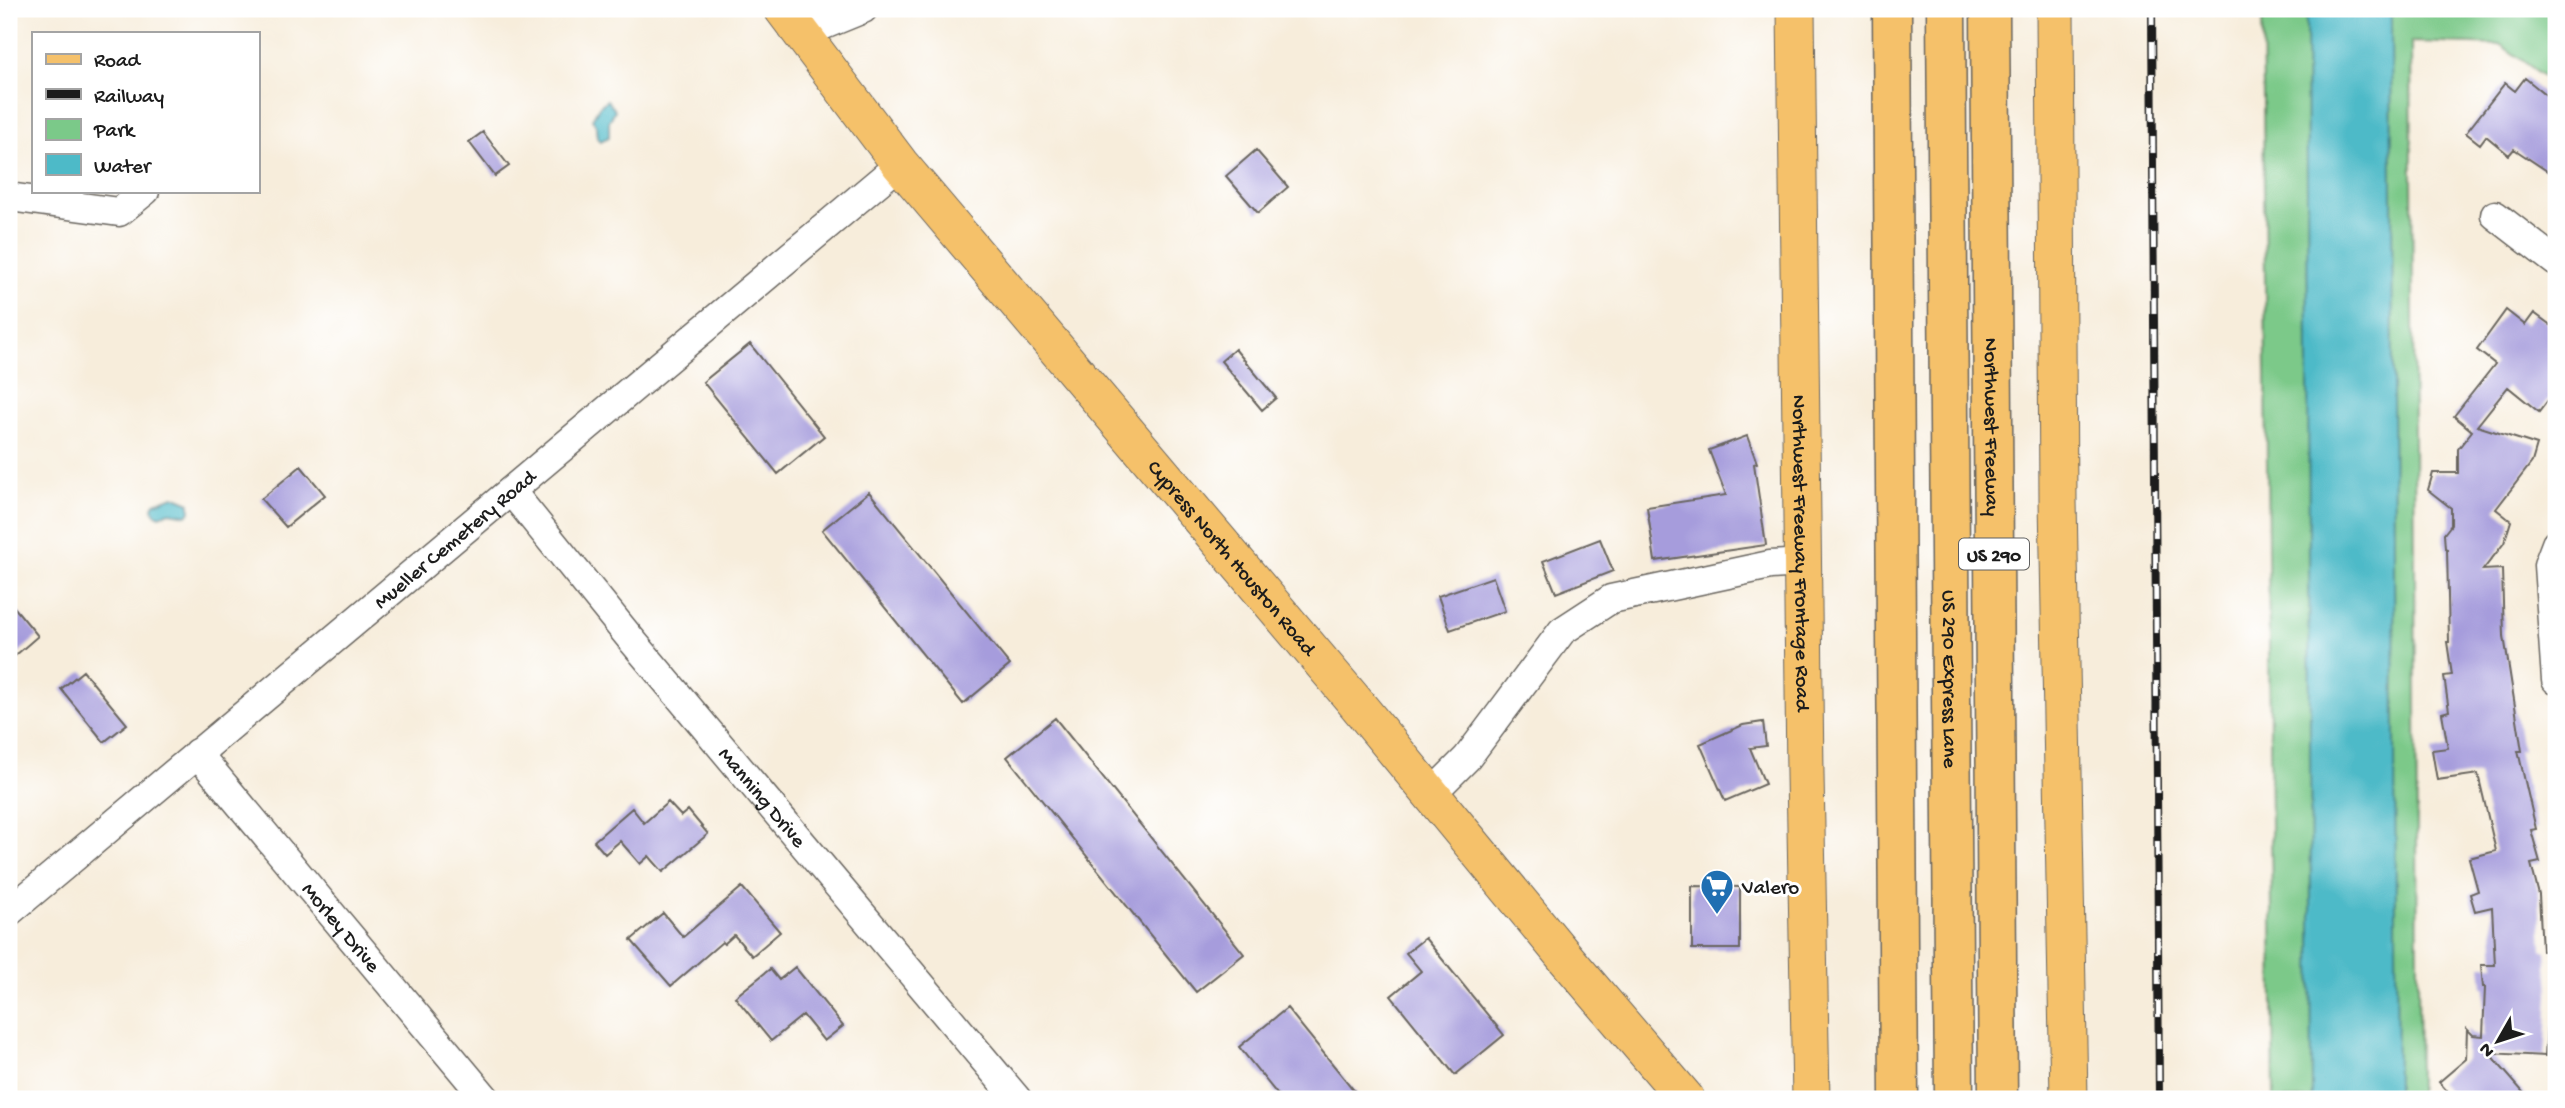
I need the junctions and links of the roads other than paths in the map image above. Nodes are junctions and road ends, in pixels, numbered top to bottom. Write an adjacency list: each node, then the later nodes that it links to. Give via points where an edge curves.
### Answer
1 (863, 9): 7 (street)
2 (1796, 9): 15 (main road, Northwest Freeway Frontage Road)
3 (1892, 9): 24 (highway)
4 (1946, 9): 25 (highway, US 290 Express Lane)
5 (1990, 9): 26 (highway, Northwest Freeway / US 290)
6 (2054, 9): 27 (main road)
7 (793, 21): 8 (main road, Cypress North Houston Road)
8 (900, 164): 13 (street, Mueller Cemetery Road); 18 (main road, Cypress North Houston Road)
9 (144, 192): 10 (street, via 119,212)
10 (9, 197)
11 (2495, 215): 12 (street)
12 (2556, 262)
13 (511, 491): 17 (street, Mueller Cemetery Road); 21 (street, Manning Drive)
14 (2556, 544): 16 (street, via 2548,565)
15 (1803, 563): 18 (street, via 1770,565 1611,599 1562,631 1467,758); 23 (main road, Northwest Freeway Frontage Road)
16 (2556, 680)
17 (197, 753): 19 (street, Mueller Cemetery Road); 20 (street, Morley Drive)
18 (1431, 794): 22 (main road, Cypress North Houston Road)
19 (9, 912)
20 (486, 1099)
21 (1017, 1099)
22 (1686, 1099)
23 (1811, 1099)
24 (1899, 1099)
25 (1954, 1099)
26 (1998, 1099)
27 (2069, 1099)

